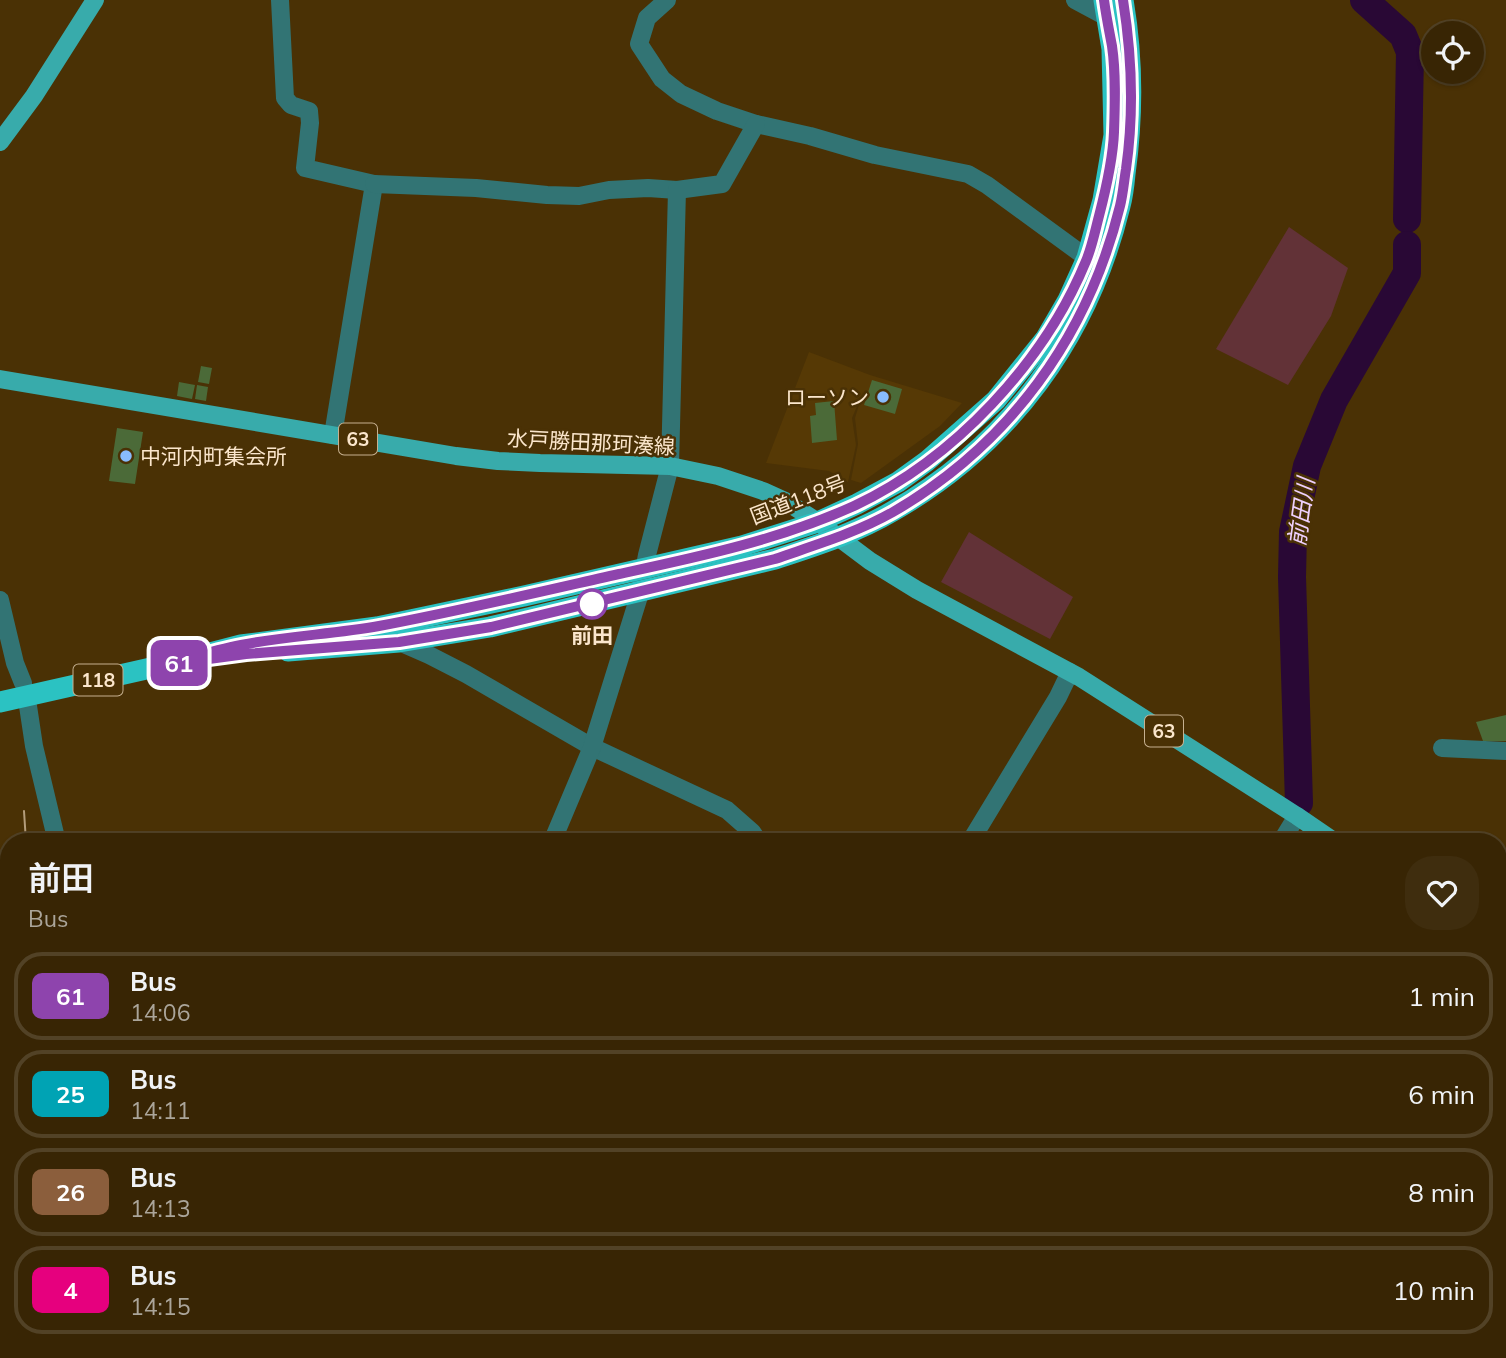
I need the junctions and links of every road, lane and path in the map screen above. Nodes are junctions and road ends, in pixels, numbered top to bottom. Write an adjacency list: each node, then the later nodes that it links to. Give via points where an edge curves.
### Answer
1 (95, 0): 9 (main road)
2 (280, 0): 10 (street, via 285,98 309,111 305,168)
3 (667, 0): 8 (street, via 647,18 639,44 662,79 681,94)
4 (1075, 0): 6 (street)
5 (1123, 0): 7 (highway, 国道118号 / 118)
6 (1105, 8): 7 (street); 12 (highway, 国道118号 / 118, via 1112,49 1114,135)
7 (1128, 29): 12 (highway, 国道118号 / 118, via 1130,140 1121,204)
8 (756, 124): 11 (street, via 722,184); 12 (street, via 875,156 968,174)
9 (0, 142)
10 (374, 184): 11 (street, via 579,196 609,190); 14 (street)
11 (677, 190): 15 (street)
12 (1095, 262): 16 (highway, 国道118号 / 118, via 1046,338 996,400 898,482); 17 (highway, 国道118号 / 118, via 1068,339 1048,372 997,432 928,489)
13 (0, 379): 14 (main road, 水戸勝田那珂湊線 / 63)
14 (334, 435): 15 (main road, 水戸勝田那珂湊線 / 63, via 498,461)
15 (670, 466): 16 (main road, 水戸勝田那珂湊線 / 63, via 748,485 785,500); 18 (street)
16 (818, 522): 17 (main road, 水戸勝田那珂湊線 / 63); 18 (highway, 国道118号 / 118)
17 (839, 537): 19 (highway, 国道118号 / 118, via 775,559); 24 (main road, 水戸勝田那珂湊線 / 63, via 917,590)
18 (645, 569): 19 (street); 21 (highway, 国道118号 / 118)
19 (640, 593): 22 (highway, 国道118号 / 118, via 491,627); 27 (street)
20 (0, 600): 25 (street)
21 (377, 626): 22 (street); 23 (highway, 国道118号 / 118, via 241,645)
22 (399, 642): 23 (highway, 国道118号 / 118); 27 (street, via 466,674)
23 (164, 665): 25 (highway, 国道118号 / 118)
24 (1070, 672): 30 (main road, 水戸勝田那珂湊線 / 63); 34 (street)
25 (28, 695): 26 (highway, 国道118号 / 118); 31 (street, via 34,746)
26 (0, 702)
27 (592, 747): 32 (street); 33 (street, via 727,810)
28 (1442, 748): 29 (street)
29 (1506, 751)
30 (1297, 816): 35 (street); 36 (main road, 水戸勝田那珂湊線 / 63)
31 (55, 833)
32 (556, 833)
33 (753, 833)
34 (975, 833)
35 (1287, 833)
36 (1322, 833)

